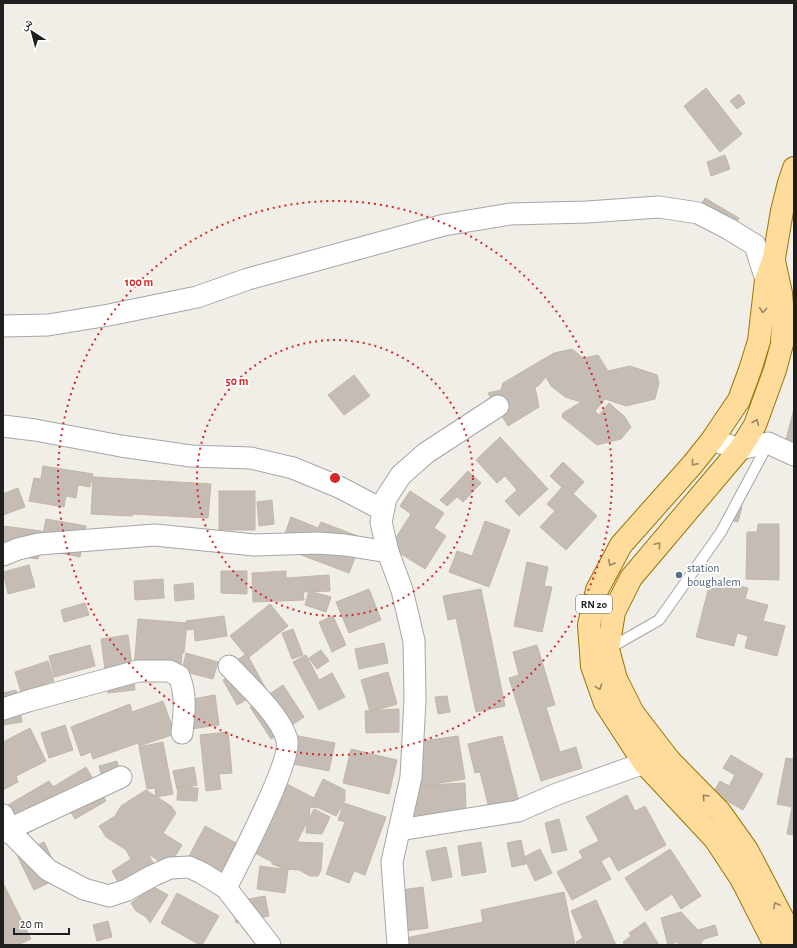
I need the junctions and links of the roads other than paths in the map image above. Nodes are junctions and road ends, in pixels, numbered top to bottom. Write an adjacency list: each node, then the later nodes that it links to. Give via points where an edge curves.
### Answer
1 (794, 168): 2 (main road, RN 20, via 782,211 774,258)
2 (773, 287): 3 (street, via 755,245 698,213 659,207 510,214 444,225 248,279 196,297 48,326); 6 (main road, RN 20, one-way to 6, via 760,341 739,400); 8 (main road, RN 20, one-way to 2, via 755,425 782,344 783,316)
3 (3, 326)
4 (498, 406): 10 (street, via 426,453 402,475 386,498)
5 (3, 426): 10 (street, via 191,456 251,458 293,468 339,487)
6 (712, 440): 8 (street); 17 (main road, RN 20, one-way to 17, via 621,545 597,590 589,625 592,666 605,703)
7 (768, 443): 8 (street); 9 (street); 13 (lane, via 721,532 659,620)
8 (740, 449): 13 (main road, RN 20, one-way to 8, via 614,612 631,578)
9 (794, 455)
10 (383, 510): 11 (street, via 381,522)
11 (388, 552): 12 (street, via 318,543 254,545 155,535 39,544); 20 (street, via 402,590 414,641 415,699 411,777)
12 (3, 555)
13 (608, 649): 22 (main road, RN 20, one-way to 13, via 747,850 720,812 670,762 633,713 616,679)
14 (229, 666): 21 (street, via 278,721 287,741 285,758 268,800)
15 (3, 709): 16 (street, via 138,671 169,671 179,676 184,688)
16 (182, 734)
17 (644, 763): 20 (street, via 557,794 518,811); 25 (main road, RN 20, via 714,839 742,880)
18 (121, 777): 19 (street)
19 (5, 826): 21 (street, via 48,870 84,889 109,896 128,890 170,868 189,867)
20 (399, 830): 24 (street, via 392,862)
21 (226, 888): 23 (street)
22 (794, 940)
23 (270, 945)
24 (398, 945)
25 (775, 945)

